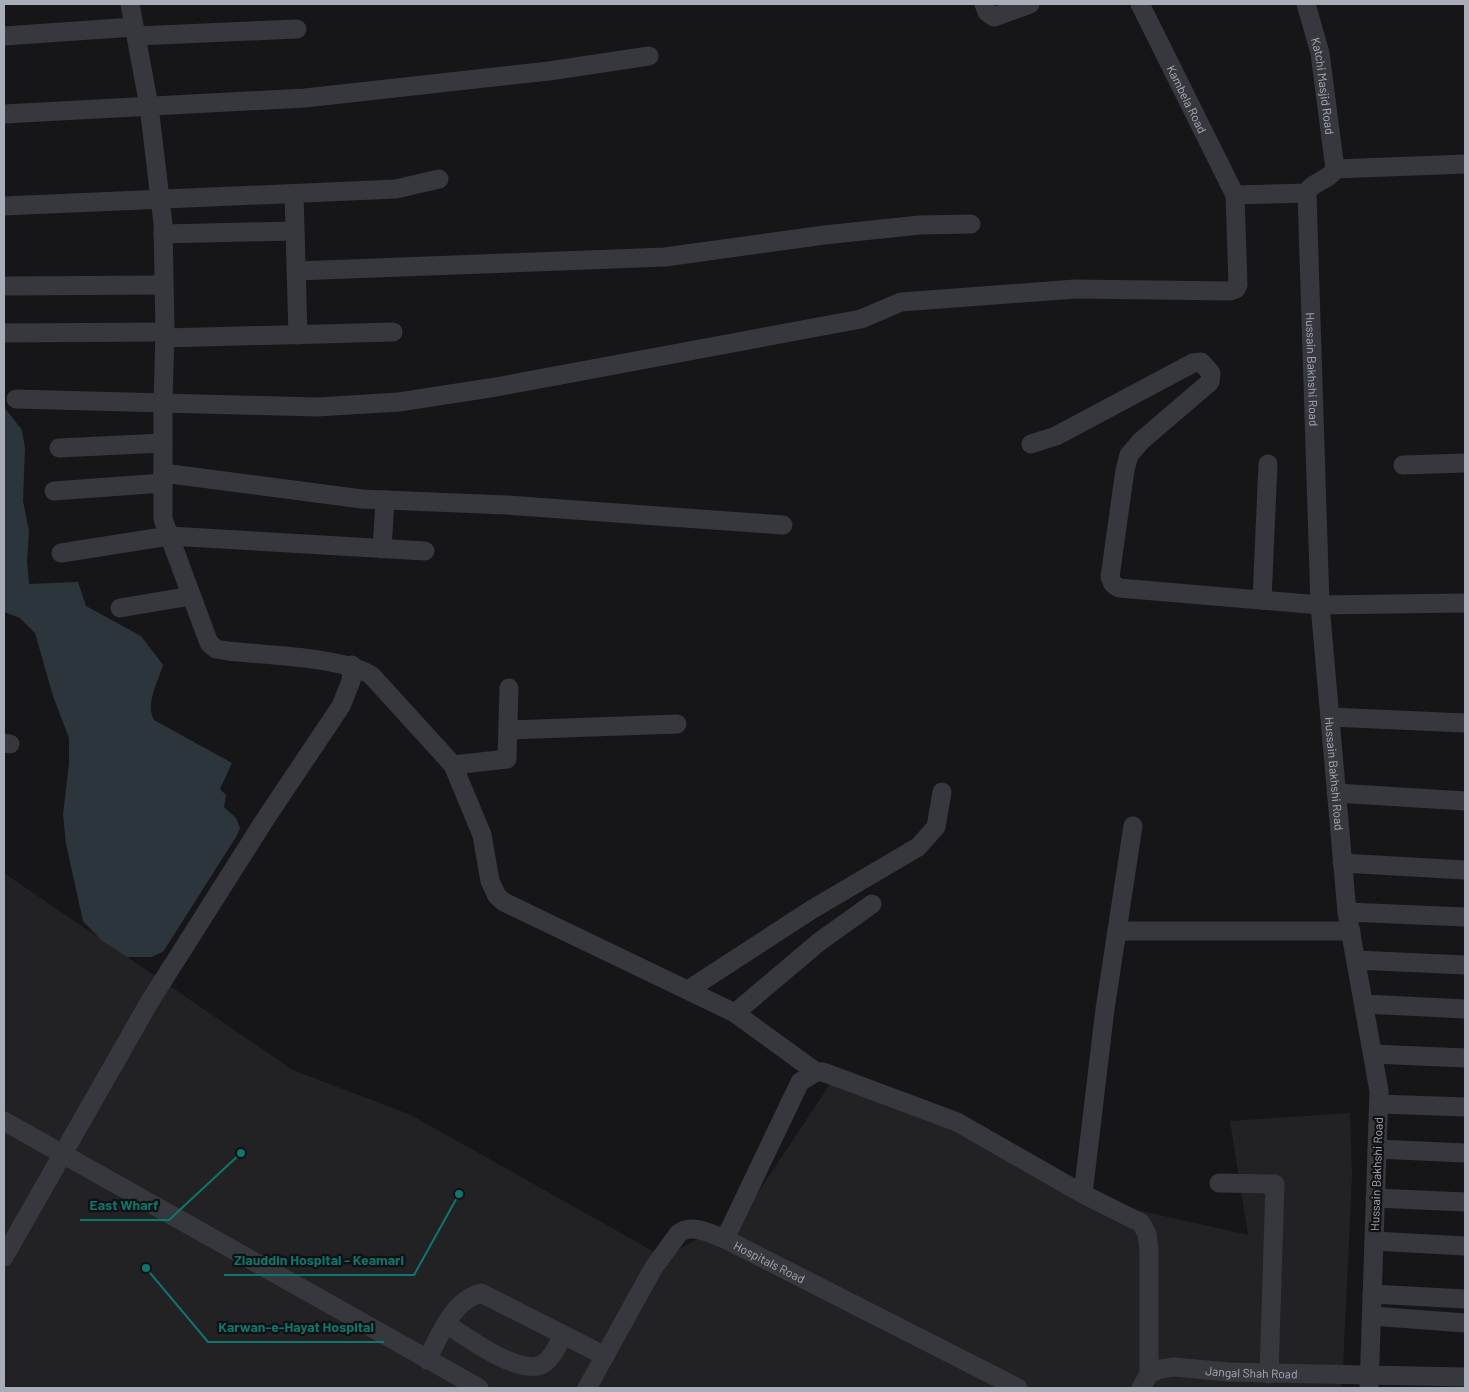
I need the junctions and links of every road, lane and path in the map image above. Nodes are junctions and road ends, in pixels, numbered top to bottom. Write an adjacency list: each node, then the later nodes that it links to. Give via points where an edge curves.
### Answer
1 (130, 4): 7 (street)
2 (984, 4): 3 (street, via 994,17)
3 (1030, 4)
4 (1140, 4): 17 (street, Kambela Road)
5 (1306, 4): 13 (street, Katchi Masjid Road, via 1320,53)
6 (297, 29): 7 (street)
7 (135, 32): 8 (street); 10 (street)
8 (4, 36)
9 (649, 56): 10 (street, via 558,70 305,98)
10 (149, 106): 11 (street); 18 (street)
11 (4, 114)
12 (1465, 164): 13 (street)
13 (1335, 169): 15 (street, via 1332,175)
14 (439, 179): 16 (street, via 396,189)
15 (1307, 193): 17 (street); 49 (street, Hussain Bakhshi Road)
16 (294, 194): 18 (street); 21 (street)
17 (1235, 195): 31 (street, via 1238,286 1230,291 1075,289 901,302 861,319 399,402 317,407)
18 (160, 198): 19 (street); 22 (street)
19 (4, 206)
20 (971, 224): 23 (street, via 920,225 824,235 665,257)
21 (294, 231): 22 (street); 23 (street)
22 (163, 234): 24 (street)
23 (296, 272): 29 (street)
24 (164, 284): 25 (street); 28 (street)
25 (4, 286)
26 (393, 332): 29 (street)
27 (4, 334): 28 (street)
28 (165, 335): 29 (street); 31 (street)
29 (298, 335)
30 (16, 399): 31 (street)
31 (162, 401): 32 (street)
32 (163, 443): 34 (street); 38 (street)
33 (1031, 444): 47 (street, via 1056,436 1193,363 1202,362 1211,373 1210,382 1129,455 1110,577 1119,588)
34 (59, 448)
35 (1465, 462): 37 (street)
36 (1268, 464): 47 (street)
37 (1403, 466)
38 (163, 478): 39 (street); 40 (street); 42 (street, via 163,519)
39 (54, 491)
40 (385, 500): 41 (street, via 506,505); 43 (street)
41 (784, 525)
42 (169, 536): 43 (street); 45 (street); 46 (street)
43 (382, 549): 44 (street)
44 (425, 551)
45 (61, 553)
46 (191, 596): 50 (street); 51 (street, via 209,644 216,648)
47 (1262, 600): 49 (street)
48 (1465, 603): 49 (street)
49 (1320, 606): 53 (street, Hussain Bakhshi Road)
50 (120, 608)
51 (352, 666): 57 (street, via 372,676); 83 (street, via 352,681 341,706 150,1001)
52 (509, 688): 56 (street)
53 (1330, 716): 54 (street); 59 (street, Hussain Bakhshi Road)
54 (1465, 723)
55 (677, 724): 56 (street)
56 (509, 730): 57 (street, via 507,759)
57 (453, 765): 71 (street, via 482,835 490,881 497,896)
58 (942, 792): 71 (street, via 936,827 918,847 811,910)
59 (1336, 793): 60 (street); 62 (street, Hussain Bakhshi Road)
60 (1465, 801)
61 (1132, 826): 67 (street)
62 (1342, 863): 63 (street); 65 (street, Hussain Bakhshi Road)
63 (1465, 870)
64 (872, 904): 74 (street, via 819,942)
65 (1348, 912): 66 (street); 68 (street, Hussain Bakhshi Road)
66 (1465, 918)
67 (1117, 931): 68 (street); 85 (street)
68 (1351, 931): 69 (street, Hussain Bakhshi Road)
69 (1356, 960): 70 (street); 72 (street, Hussain Bakhshi Road)
70 (1465, 965)
71 (688, 990): 74 (street)
72 (1364, 1004): 73 (street); 75 (street, Hussain Bakhshi Road)
73 (1465, 1009)
74 (735, 1013): 77 (street)
75 (1373, 1054): 76 (street); 78 (street, Hussain Bakhshi Road)
76 (1465, 1058)
77 (816, 1072): 85 (street, via 957,1122); 88 (street, via 800,1082)
78 (1379, 1104): 79 (street); 81 (street, Hussain Bakhshi Road)
79 (1465, 1107)
80 (4, 1121): 83 (street)
81 (1377, 1149): 82 (street); 86 (street, Hussain Bakhshi Road)
82 (1465, 1153)
83 (63, 1154): 91 (street); 99 (street)
84 (1219, 1183): 100 (street, via 1275,1184)
85 (1083, 1194): 103 (street, via 1141,1223 1147,1234)
86 (1375, 1198): 87 (street); 89 (street, Hussain Bakhshi Road)
87 (1465, 1202)
88 (725, 1239): 98 (street, Hospitals Road, via 692,1228 679,1233 654,1267); 107 (street, Hospitals Road)
89 (1374, 1241): 90 (street); 92 (street, Hussain Bakhshi Road)
90 (1465, 1246)
91 (4, 1257)
92 (1372, 1294): 93 (street); 94 (street, Hussain Bakhshi Road)
93 (1465, 1299)
94 (1372, 1316): 95 (street); 104 (street, Hussain Bakhshi Road)
95 (1465, 1322)
96 (446, 1324): 97 (street, via 459,1305 472,1295 481,1293); 97 (street, via 512,1363 530,1368 543,1364 552,1356); 99 (street)
97 (563, 1335): 98 (street)
98 (605, 1356): 106 (street, Hospitals Road)
99 (427, 1360): 105 (street)
100 (1269, 1374): 102 (street, Jangal Shah Road); 104 (street, Jangal Shah Road)
101 (1465, 1377): 104 (street, Jangal Shah Road)
102 (1228, 1380): 103 (street, Jangal Shah Road, via 1174,1367 1160,1369)
103 (1145, 1381)
104 (1369, 1381)
105 (478, 1388)
106 (587, 1388)
107 (1018, 1388)

